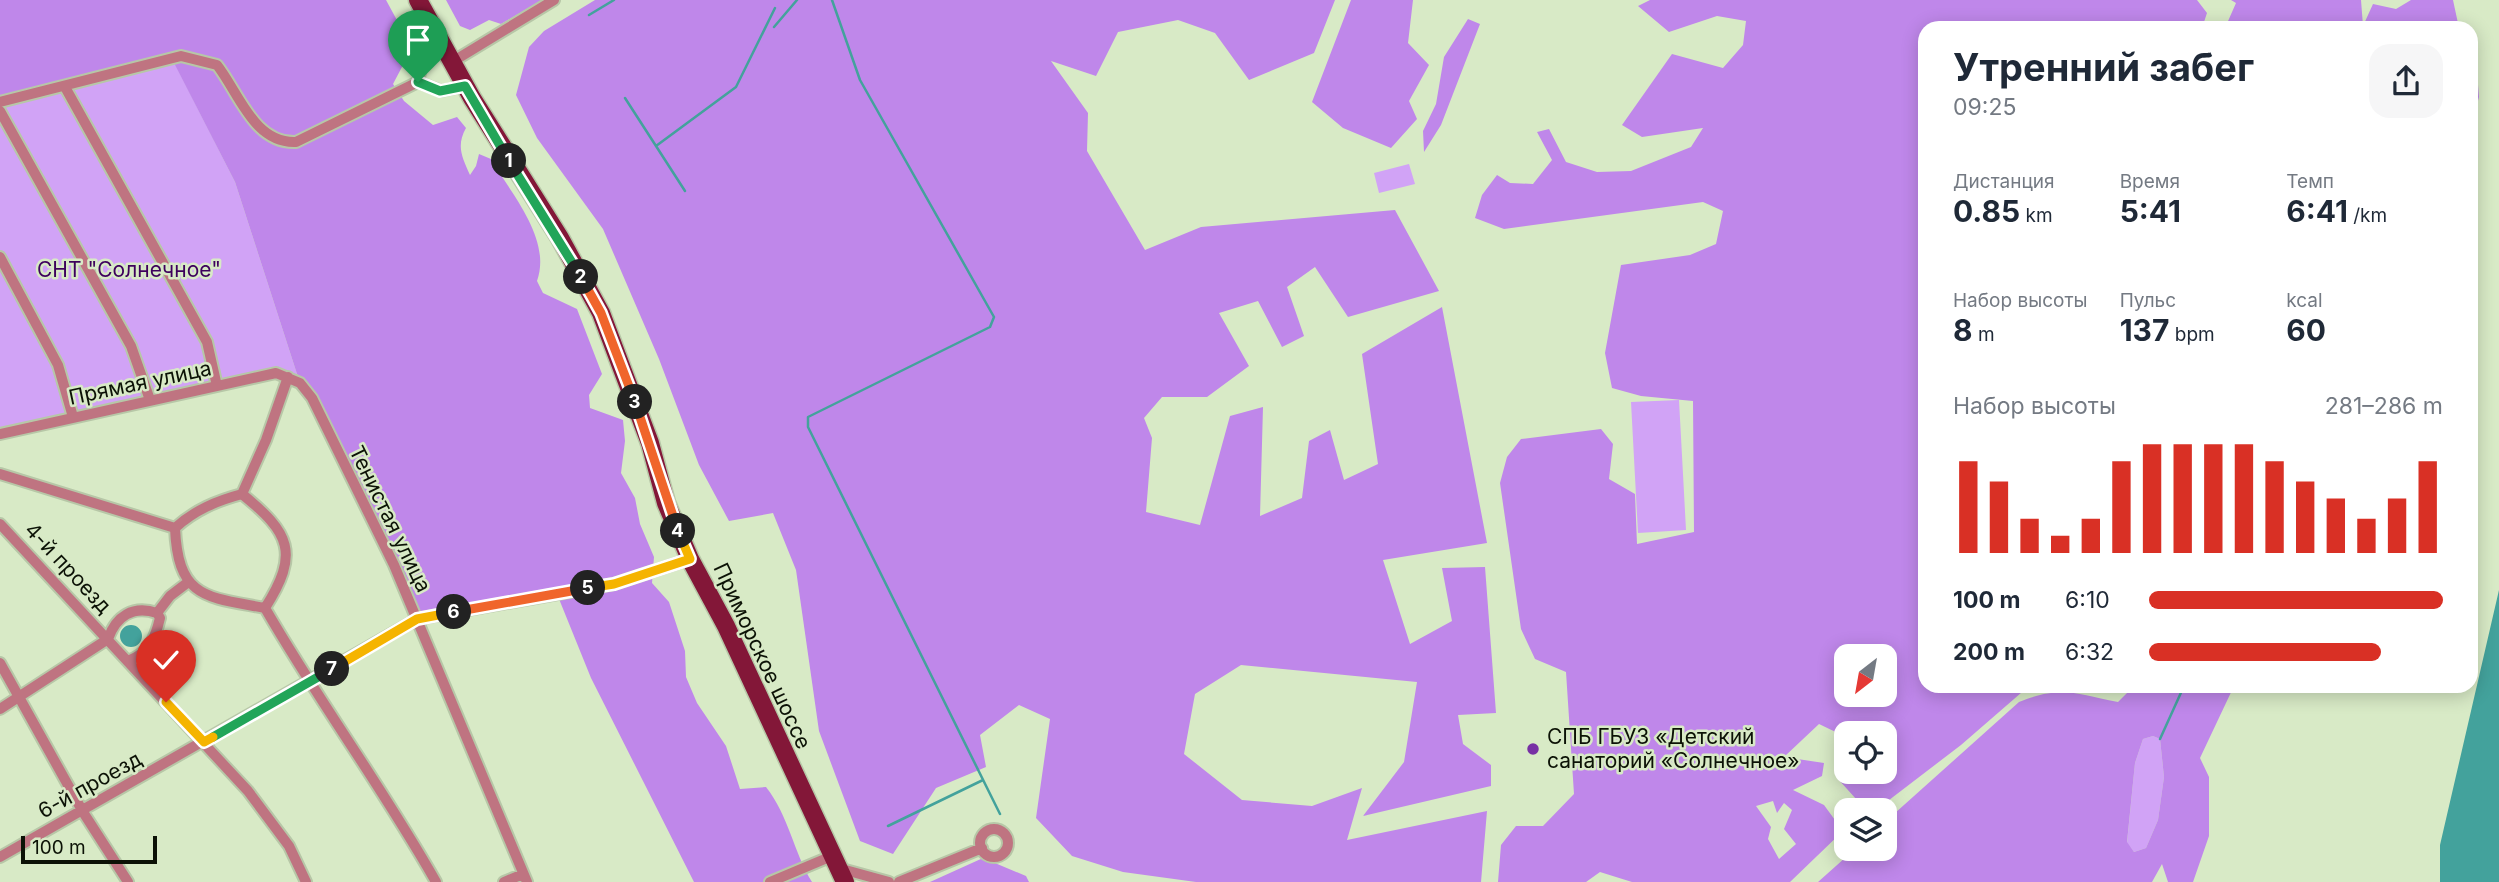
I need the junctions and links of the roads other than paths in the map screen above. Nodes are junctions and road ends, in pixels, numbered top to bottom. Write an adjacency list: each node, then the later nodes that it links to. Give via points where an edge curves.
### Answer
1 (418, 0): 3 (main road, Приморское шоссе)
2 (554, 0): 4 (street)
3 (440, 41): 4 (main road, Приморское шоссе); 5 (street, via 431,46)
4 (452, 62): 7 (main road, Приморское шоссе)
5 (418, 82): 6 (street, via 296,142 286,142 258,125 217,65 201,59 181,56); 7 (street, via 440,91)
6 (65, 86): 8 (street); 12 (street, via 207,342)
7 (465, 86): 20 (main road, Приморское шоссе, via 601,313 650,443 666,503)
8 (0, 102)
9 (0, 111): 13 (street, via 131,346)
10 (0, 257): 14 (street, via 58,365)
11 (288, 377): 12 (street, Прямая улица, via 276,373); 17 (street); 24 (street, Тенистая улица, via 312,398)
12 (217, 386): 13 (street, Прямая улица)
13 (150, 400): 14 (street, Прямая улица)
14 (73, 417): 15 (street, Прямая улица)
15 (0, 434)
16 (0, 474): 19 (street)
17 (242, 494): 19 (street, via 201,509); 22 (street, via 281,532 287,553 285,573)
18 (0, 524): 25 (street, 4-й проезд)
19 (175, 528): 21 (street)
20 (690, 559): 24 (street, via 614,584); 35 (main road, Приморское шоссе, via 726,626)
21 (187, 583): 22 (street, via 211,597); 23 (street)
22 (265, 608): 28 (street)
23 (157, 612): 25 (street, via 135,610 122,617); 26 (street, via 160,618 151,645)
24 (417, 619): 28 (street, 6-й проезд); 36 (street, Тенистая улица)
25 (108, 639): 26 (street); 29 (street)
26 (128, 661): 31 (street)
27 (0, 663): 29 (street)
28 (308, 683): 31 (street, 6-й проезд); 39 (street, via 405,827)
29 (20, 697): 30 (street); 32 (street)
30 (0, 709)
31 (204, 742): 32 (street, 6-й проезд); 38 (street, via 289,846)
32 (83, 812): 34 (street, 6-й проезд); 37 (street)
33 (982, 849): 43 (street)
34 (0, 857)
35 (838, 869): 41 (street); 42 (street)
36 (525, 878): 40 (street)
37 (128, 882)
38 (306, 882)
39 (436, 882)
40 (504, 882)
41 (770, 882)
42 (889, 882)
43 (899, 882)

